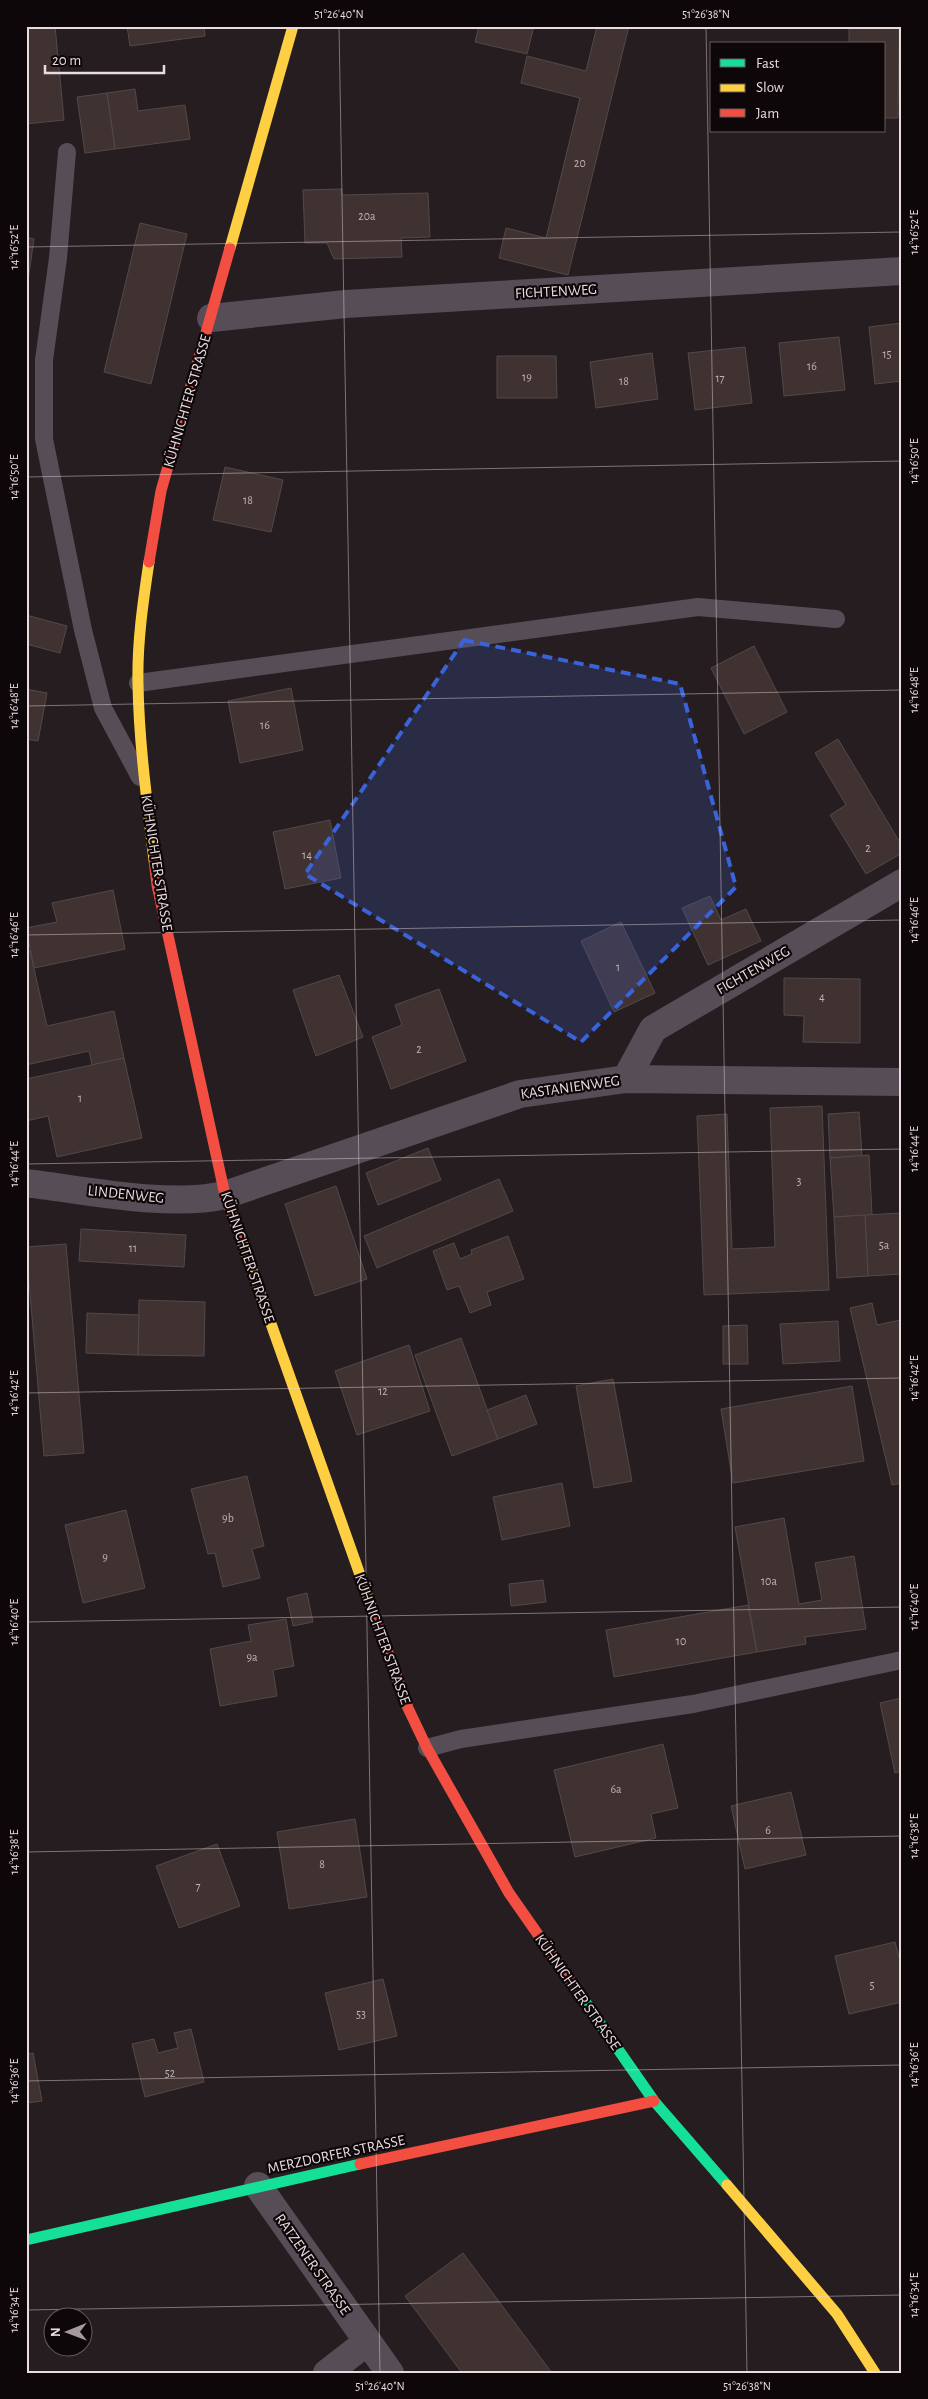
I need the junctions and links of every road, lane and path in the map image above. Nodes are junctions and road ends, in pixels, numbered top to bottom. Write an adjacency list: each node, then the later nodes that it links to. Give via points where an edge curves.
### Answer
1 (293, 26): 4 (street, KÜHNICHTER STRASSE)
2 (67, 152): 7 (lane, KÜHNICHTER STRASSE, via 58,258 44,360 44,438 83,630 103,708)
3 (902, 270): 4 (street, FICHTENWEG, via 346,304)
4 (210, 318): 6 (street, KÜHNICHTER STRASSE, via 161,491 143,601)
5 (836, 619): 6 (lane, via 698,607)
6 (138, 683): 7 (street, KÜHNICHTER STRASSE)
7 (145, 785): 12 (street, KÜHNICHTER STRASSE, via 157,885)
8 (902, 883): 9 (street, FICHTENWEG, via 653,1029)
9 (626, 1079): 10 (street, KASTANIENWEG); 12 (street, KASTANIENWEG, via 520,1094)
10 (902, 1082)
11 (26, 1183): 12 (street, LINDENWEG, via 185,1200)
12 (225, 1195): 14 (street, KÜHNICHTER STRASSE, via 408,1708)
13 (902, 1660): 14 (lane, via 693,1704 461,1739)
14 (427, 1748): 15 (street, KÜHNICHTER STRASSE, via 509,1893)
15 (654, 2100): 16 (street, MERZDORFER STRASSE); 21 (street, KÜHNICHTER STRASSE, via 838,2314)
16 (258, 2186): 17 (street, MERZDORFER STRASSE); 18 (street, RATZENER STRASSE)
17 (26, 2240)
18 (367, 2342): 19 (street); 20 (street, RATZENER STRASSE)
19 (327, 2373)
20 (390, 2373)
21 (876, 2373)

